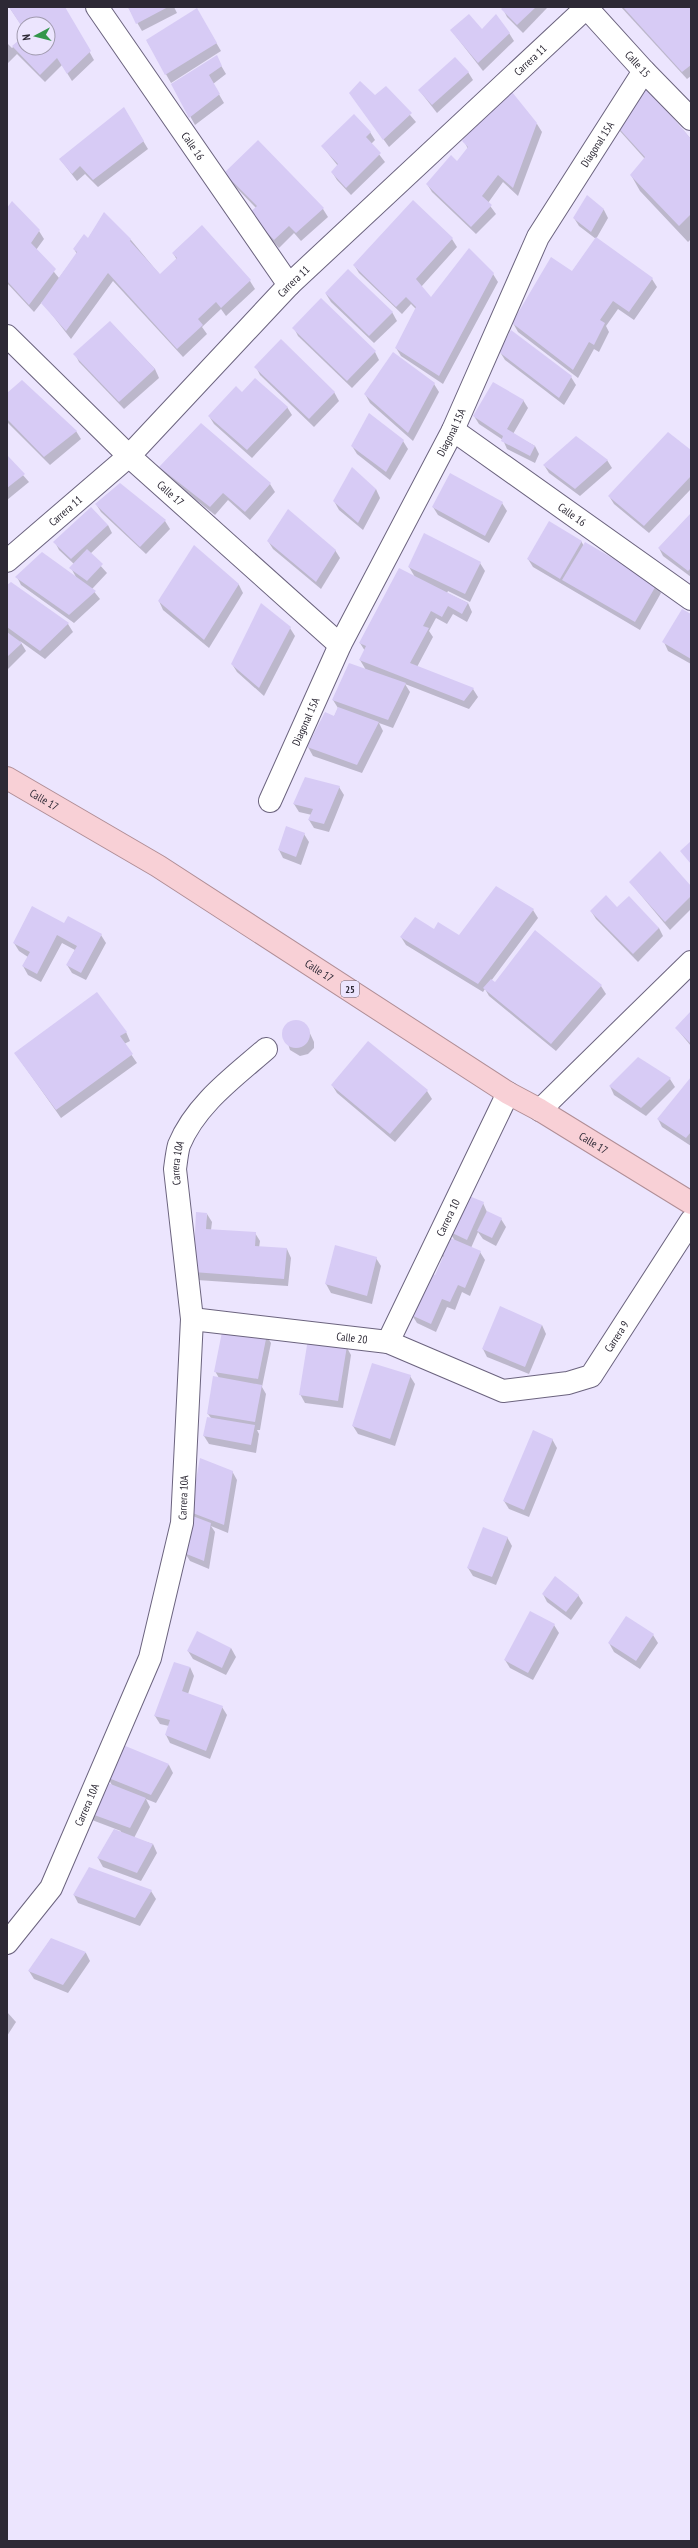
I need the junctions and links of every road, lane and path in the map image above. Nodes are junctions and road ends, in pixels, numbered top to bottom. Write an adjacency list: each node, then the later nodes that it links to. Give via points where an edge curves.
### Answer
1 (97, 7): 5 (street, Calle 16)
2 (586, 7): 3 (street, Calle 15); 5 (street, Carrera 11)
3 (644, 72): 4 (street, Calle 15); 7 (street, Diagonal 15A, via 538,237)
4 (691, 118)
5 (289, 285): 8 (street, Carrera 11)
6 (7, 336): 8 (street, Calle 17)
7 (453, 430): 10 (street, Calle 16); 11 (street, Diagonal 15A)
8 (129, 456): 9 (street, Carrera 11); 11 (street, Calle 17)
9 (7, 561)
10 (691, 598)
11 (340, 645): 13 (street, Diagonal 15A)
12 (7, 778): 16 (highway, Calle 17 / 25, via 158,866)
13 (270, 801)
14 (691, 962): 17 (street)
15 (266, 1049): 20 (street, Carrera 10A, via 210,1100 192,1122 179,1146 175,1169)
16 (508, 1093): 17 (highway, Calle 17 / 25); 21 (street, Carrera 10)
17 (540, 1110): 18 (highway, Calle 17 / 25)
18 (691, 1203)
19 (691, 1221): 22 (street, Carrera 9, via 591,1376 568,1383)
20 (192, 1319): 21 (street, Calle 20); 23 (street, Carrera 10A, via 182,1523 150,1658 51,1888)
21 (388, 1342): 22 (street, Calle 20)
22 (503, 1391)
23 (7, 1944)

